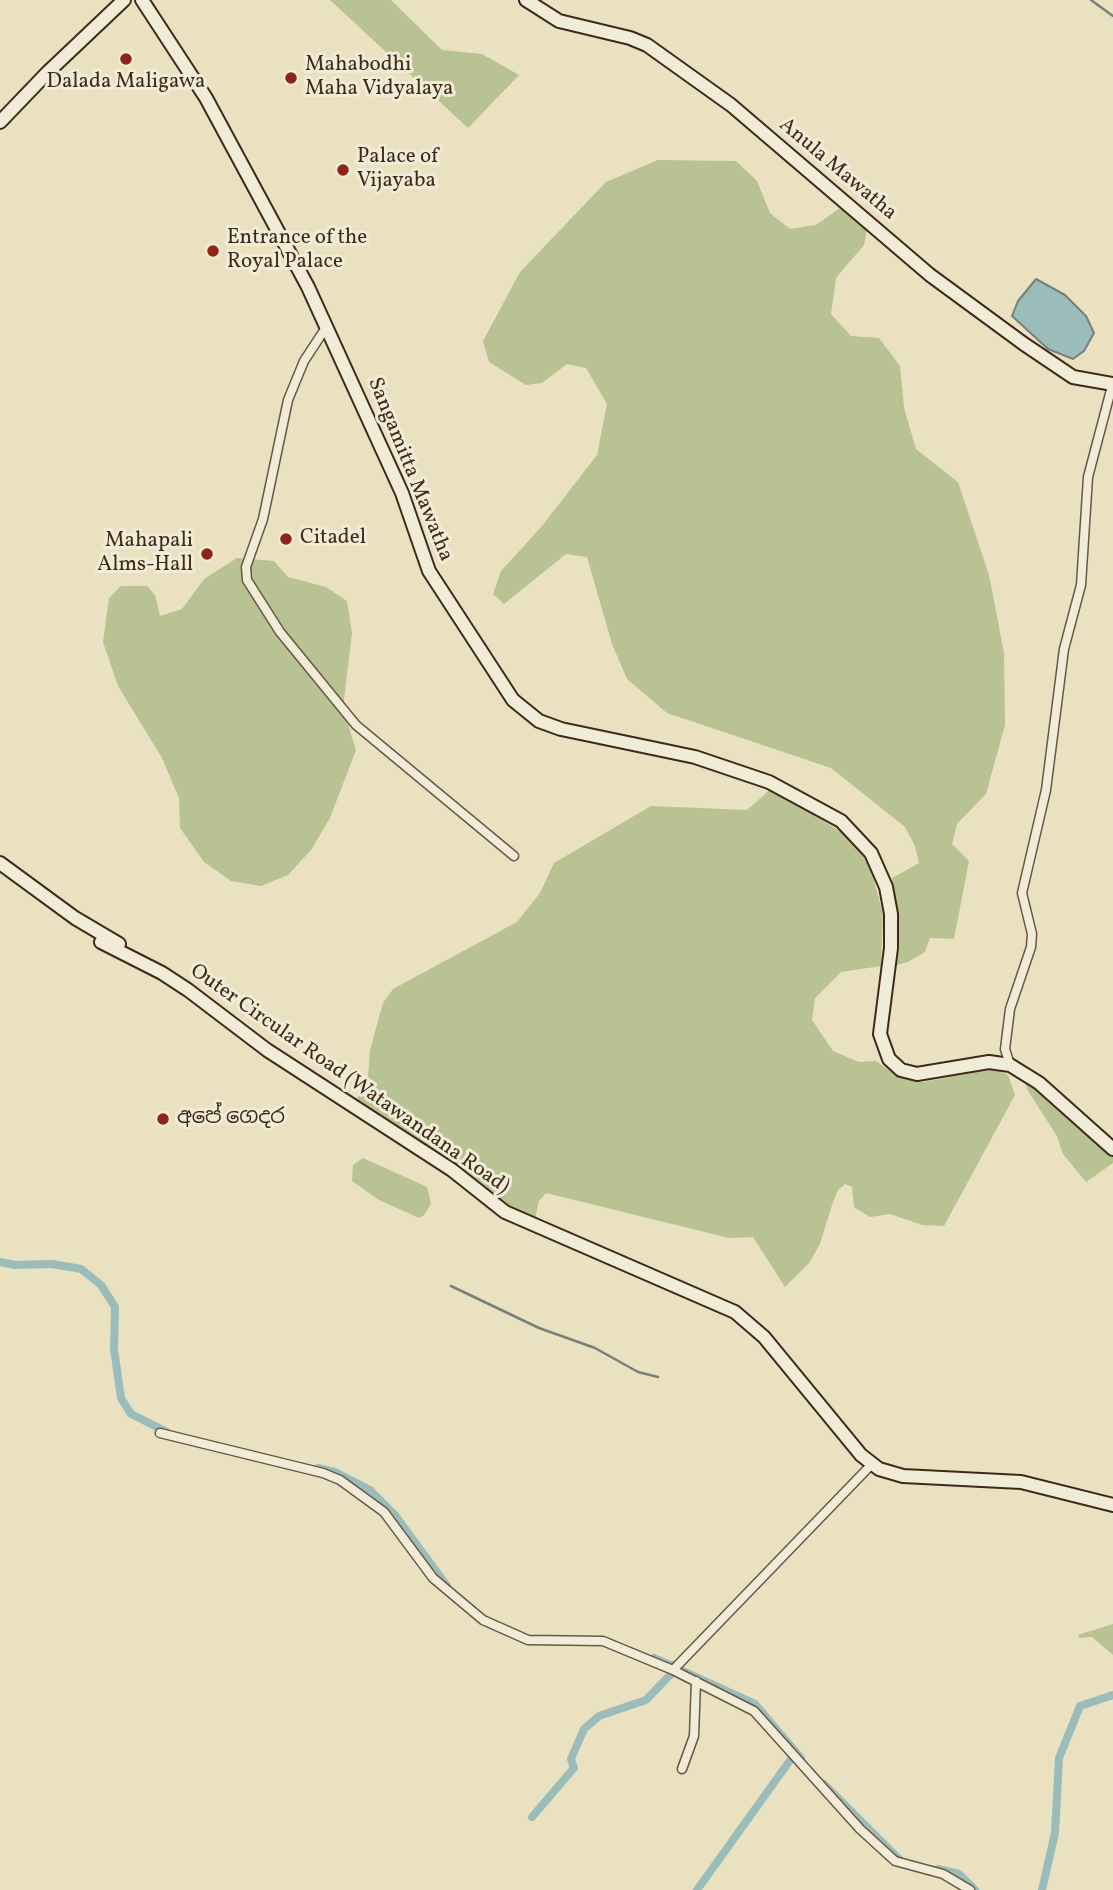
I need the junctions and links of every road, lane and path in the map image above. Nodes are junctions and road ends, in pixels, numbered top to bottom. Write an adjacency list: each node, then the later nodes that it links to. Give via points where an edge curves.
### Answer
1 (124, 0): 4 (main road)
2 (142, 0): 5 (main road, Sangamitta Mawatha, via 244,164)
3 (526, 0): 6 (main road, Anula Mawatha, via 559,21 630,37 656,51 756,125 930,275 1067,373)
4 (0, 122)
5 (327, 326): 7 (street, via 304,360 288,400 263,519 246,567 247,580 280,632 356,725); 9 (main road, Sangamitta Mawatha, via 402,493 426,565 513,700 531,716 561,729 695,757 769,782 841,821 872,853 886,887 891,948 880,1034 889,1059 901,1070 917,1074 989,1062)
6 (1113, 385): 9 (street, via 1088,477 1081,585 1064,649 1046,790 1022,893 1032,934 1006,1031)
7 (514, 856)
8 (0, 863): 12 (main road, Outer Circular Road (Watawandana Road), via 119,944 101,942 171,978 267,1051 452,1170 505,1212 735,1312 764,1337)
9 (1010, 1065): 10 (main road, via 1039,1083)
10 (1113, 1149)
11 (160, 1433): 14 (street, via 340,1480 384,1512 433,1578 483,1620 528,1640 603,1641)
12 (872, 1464): 13 (main road, Outer Circular Road (Watawandana Road), via 903,1476 1021,1482); 14 (street)
13 (1113, 1505)
14 (673, 1670): 15 (street)
15 (696, 1681): 16 (street, via 694,1736); 17 (street, via 754,1711 860,1829 895,1861 943,1874)
16 (682, 1769)
17 (970, 1890)

